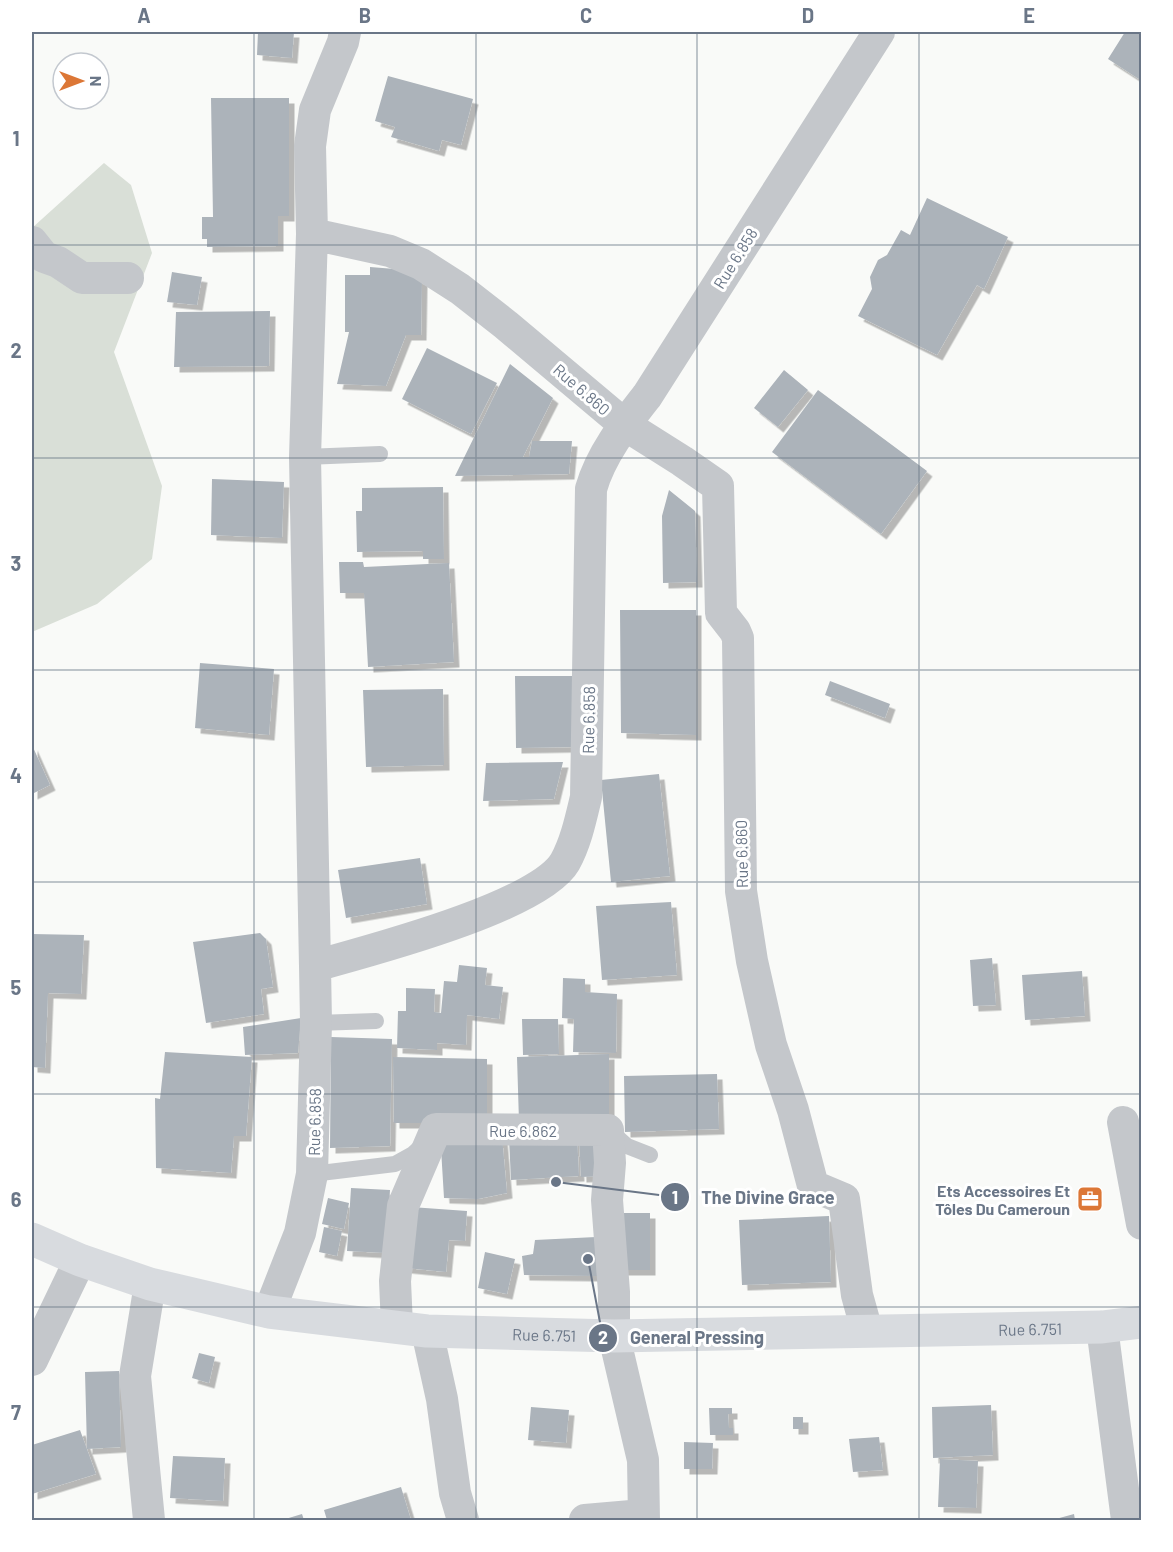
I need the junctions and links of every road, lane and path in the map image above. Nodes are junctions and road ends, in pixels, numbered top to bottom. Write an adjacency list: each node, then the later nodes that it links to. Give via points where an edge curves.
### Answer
1 (879, 32): 6 (street, Rue 6.858)
2 (344, 37): 3 (street, via 315,110 310,146)
3 (312, 234): 6 (street, Rue 6.860, via 390,251 422,264 506,325); 8 (street)
4 (32, 242): 5 (street, via 44,257 82,278)
5 (128, 278)
6 (625, 425): 9 (street, Rue 6.858, via 595,474 591,489 586,797 565,863 550,878 491,910); 25 (street, Rue 6.860, via 718,486 721,613 738,638 741,891 752,961 771,1044 813,1186 844,1199 856,1295)
7 (380, 454): 8 (lane)
8 (305, 457): 9 (street)
9 (315, 966): 11 (street, Rue 6.858)
10 (376, 1021): 11 (lane)
11 (316, 1023): 16 (street, Rue 6.858)
12 (1123, 1122): 17 (street)
13 (436, 1129): 14 (street, Rue 6.862); 16 (lane, via 413,1154 395,1164); 24 (street, via 403,1206 395,1281)
14 (608, 1130): 15 (lane, via 627,1146); 26 (street, via 607,1200)
15 (650, 1155)
16 (312, 1174): 21 (street, Rue 6.858, via 300,1233)
17 (1142, 1224)
18 (32, 1239): 19 (main road, Rue 6.751)
19 (80, 1260): 20 (main road, Rue 6.751); 27 (street)
20 (150, 1284): 21 (main road, Rue 6.751); 29 (street, via 135,1376)
21 (269, 1312): 24 (main road, Rue 6.751)
22 (1142, 1322): 23 (main road, Rue 6.751)
23 (1102, 1328): 25 (main road, Rue 6.751); 32 (street)
24 (412, 1329): 26 (main road, Rue 6.751); 30 (street, via 442,1399 455,1493)
25 (867, 1331): 26 (main road, Rue 6.751)
26 (614, 1336): 28 (street, via 642,1460)
27 (32, 1360)
28 (644, 1518): 31 (street)
29 (149, 1521)
30 (463, 1521)
31 (585, 1521)
32 (1127, 1521)

